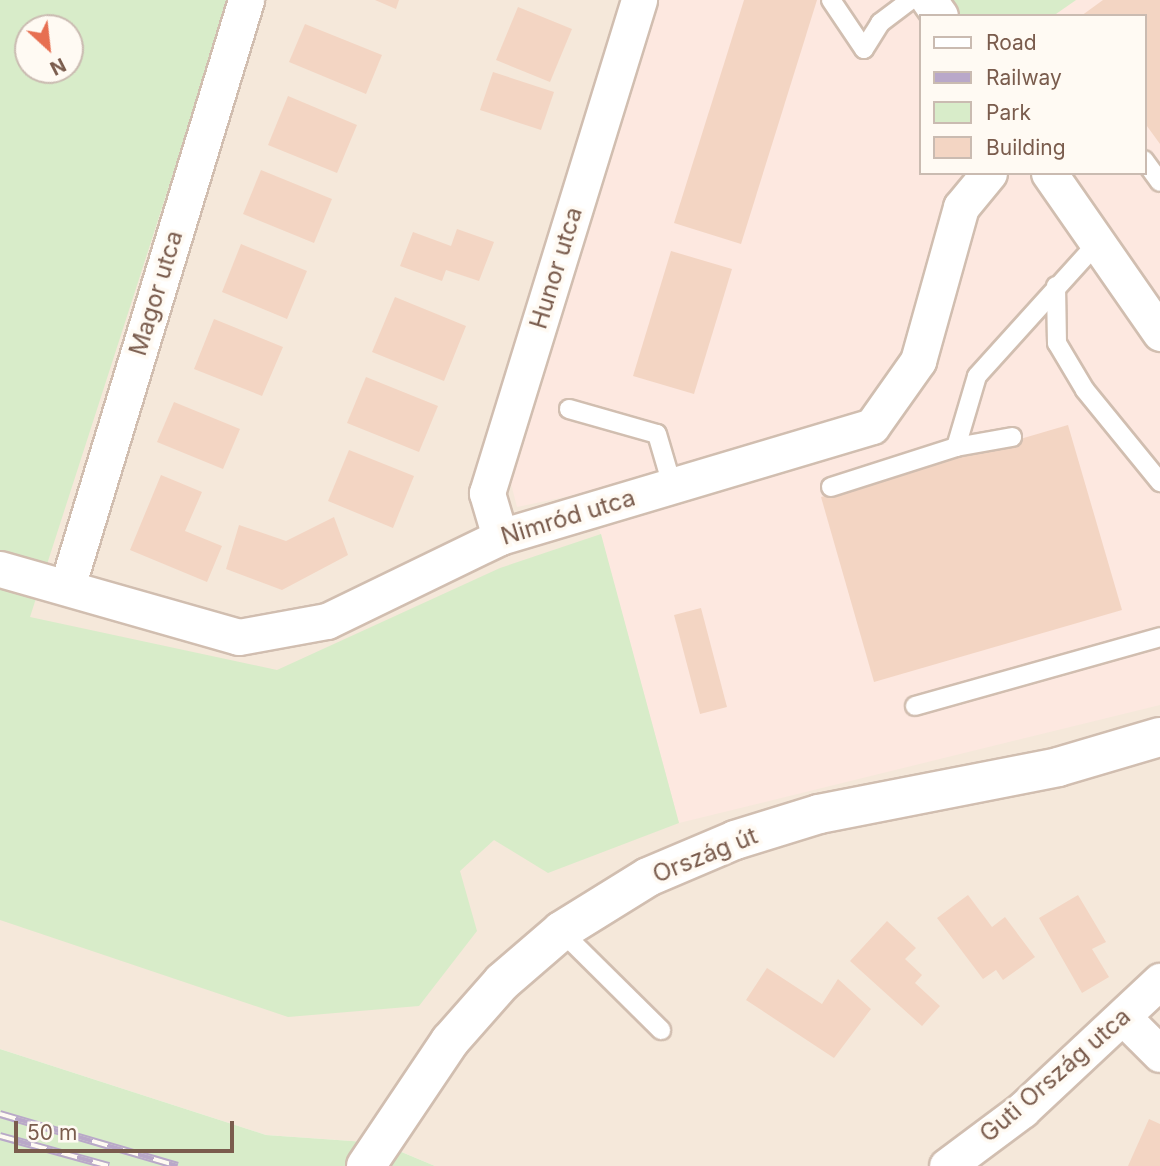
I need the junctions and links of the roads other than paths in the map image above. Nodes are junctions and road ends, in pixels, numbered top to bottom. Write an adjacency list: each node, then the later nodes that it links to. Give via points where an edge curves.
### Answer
1 (246, 0): 20 (street, Magor utca)
2 (639, 0): 18 (street, Hunor utca, via 487,493)
3 (831, 0): 4 (lane, via 864,49 880,23)
4 (910, 0)
5 (1146, 163): 8 (lane)
6 (987, 175): 16 (street, Nimród utca, via 961,207 918,361 872,426)
7 (1050, 175): 9 (street)
8 (1160, 182)
9 (1098, 242): 10 (lane); 11 (street)
10 (1056, 286): 14 (lane, via 977,376); 15 (lane, via 1057,343 1085,390)
11 (1160, 332)
12 (569, 409): 16 (lane, via 657,434)
13 (1013, 436): 14 (lane)
14 (956, 447): 17 (lane)
15 (1160, 482)
16 (671, 485): 18 (street, Nimród utca)
17 (831, 487)
18 (500, 537): 20 (street, Nimród utca, via 327,621 239,637)
19 (0, 569): 20 (street, Nimród utca)
20 (67, 587)
21 (1160, 636): 22 (lane)
22 (915, 706)
23 (1160, 737): 24 (main road, Ország út, via 1058,767 819,814 735,840 648,877)
24 (561, 930): 27 (lane); 29 (main road, Ország út, via 469,1017)
25 (1160, 981): 26 (street, Guti Ország utca)
26 (1124, 1018): 28 (street); 30 (street, Guti Ország utca, via 1021,1110)
27 (661, 1030)
28 (1160, 1054)
29 (373, 1154)
30 (947, 1166)

